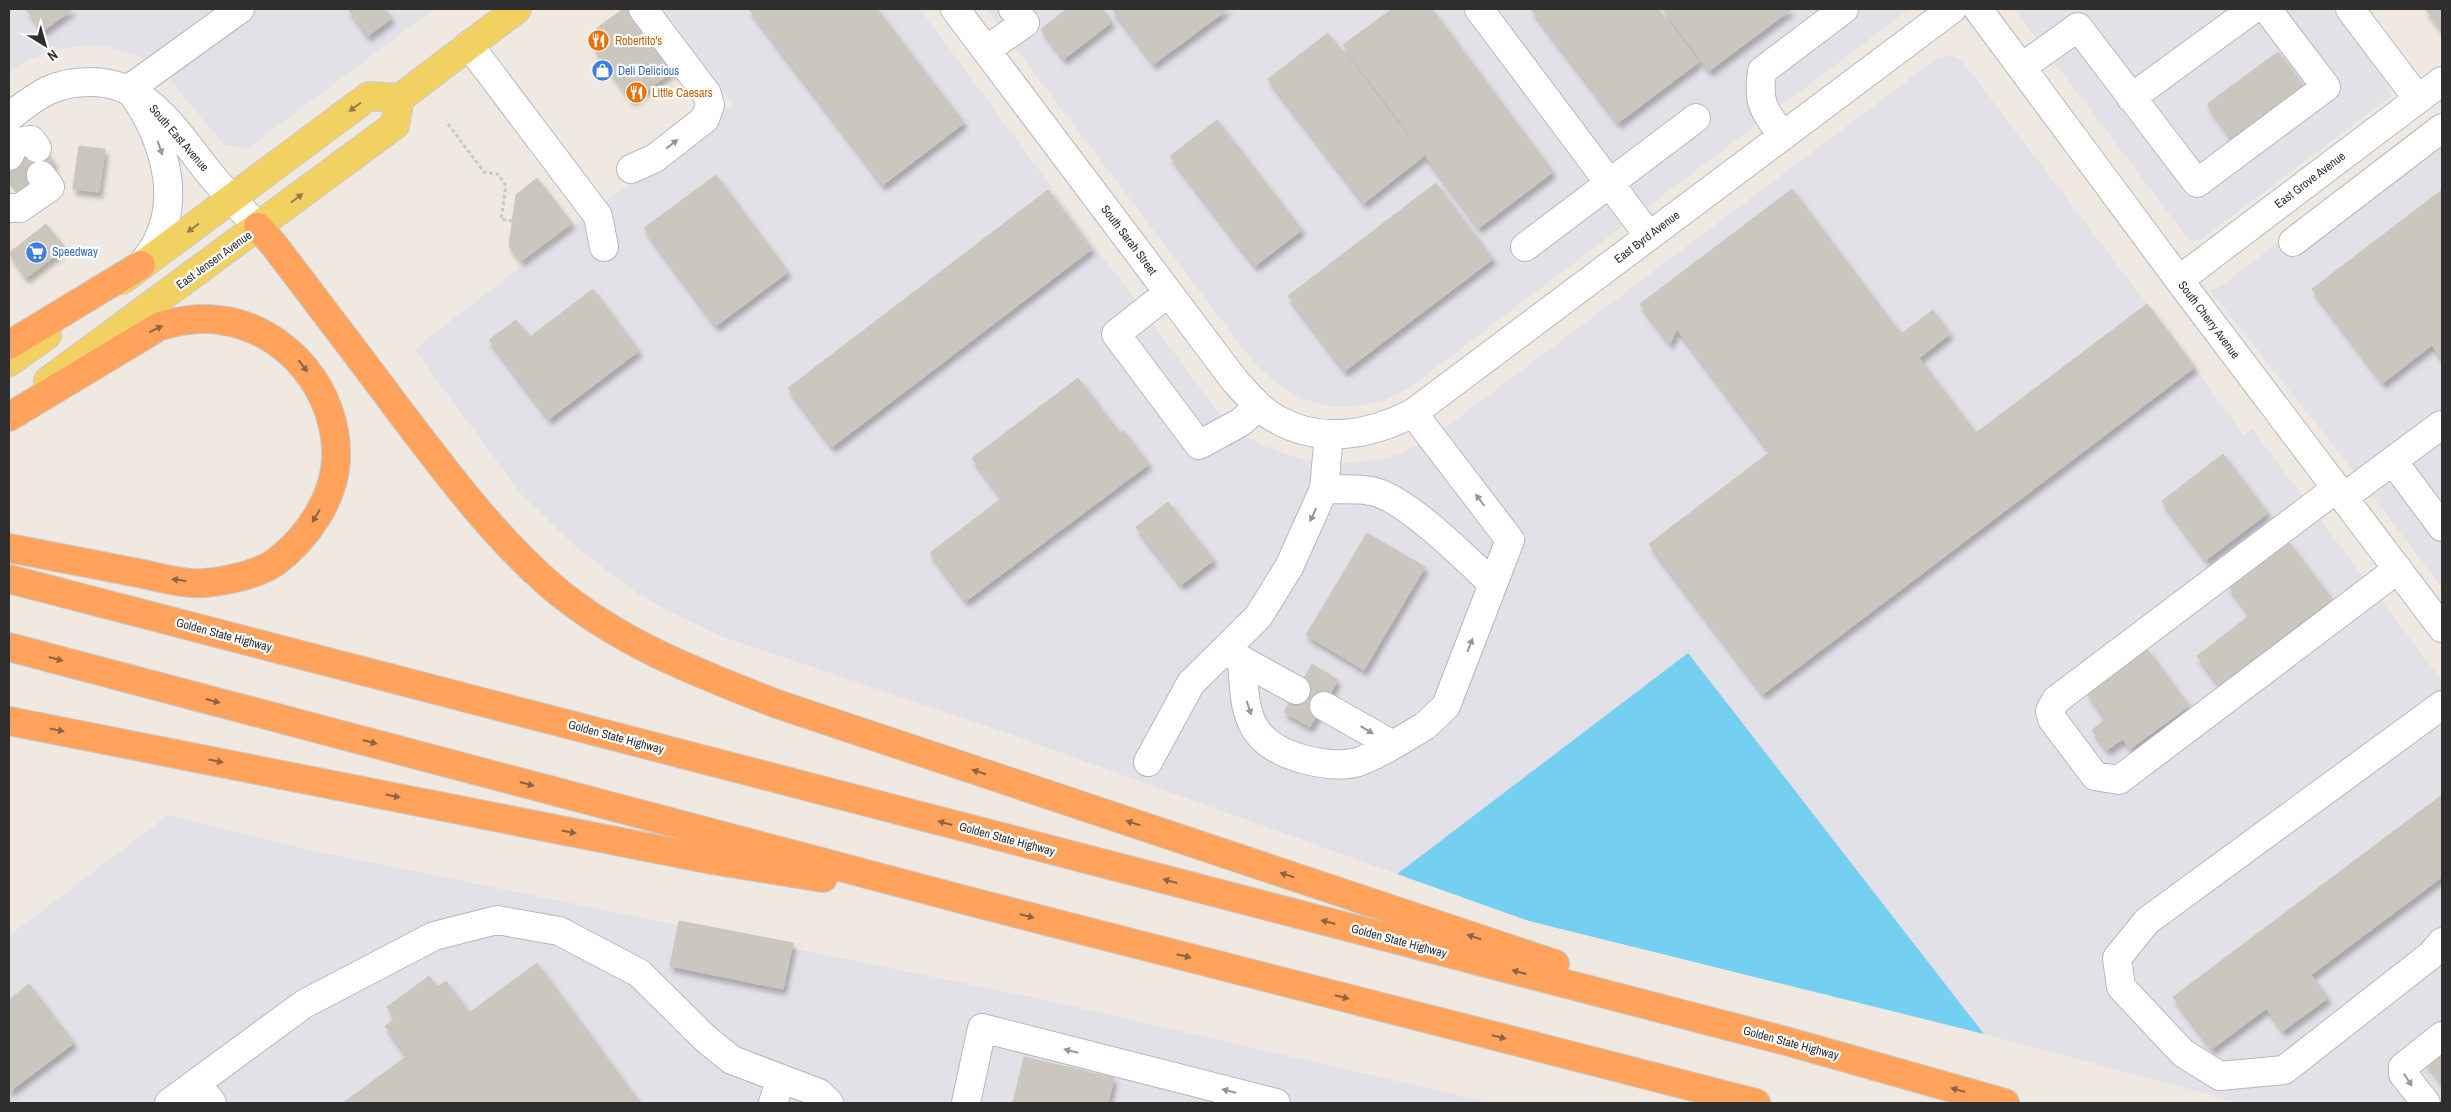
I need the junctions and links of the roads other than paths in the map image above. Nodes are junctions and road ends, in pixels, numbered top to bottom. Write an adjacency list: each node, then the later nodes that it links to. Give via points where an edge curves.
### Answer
1 (240, 9): 17 (street)
2 (643, 9): 25 (street, one-way to 2, via 655,158 705,118 710,105 707,94)
3 (955, 9): 14 (street, South Sarah Street)
4 (1013, 9): 14 (street, via 1025,23)
5 (1479, 9): 26 (street)
6 (1844, 9): 23 (street, via 1762,71 1759,92 1765,112)
7 (1952, 9): 23 (street, East Byrd Avenue)
8 (1978, 9): 15 (street, South Cherry Avenue)
9 (2253, 9): 19 (street)
10 (2267, 9): 19 (street, via 2326,87 2197,183)
11 (2350, 9): 20 (street)
12 (511, 11): 13 (main road)
13 (469, 45): 18 (main road); 32 (street, via 598,216)
14 (986, 50): 36 (street, South Sarah Street)
15 (2022, 67): 19 (street, via 2078,28); 35 (street, South Cherry Avenue)
16 (2442, 81): 20 (street, East Grove Avenue)
17 (129, 90): 24 (street, South East Avenue, via 98,82 64,85 47,91); 27 (street, South East Avenue, via 151,104); 34 (street, one-way to 34, via 151,124 168,183 162,231)
18 (400, 98): 27 (main road, one-way to 27, via 370,96); 29 (main road, East Jensen Avenue, one-way to 18, via 395,125)
19 (2132, 98)
20 (2418, 99): 35 (street, East Grove Avenue)
21 (1696, 118): 26 (street)
22 (2442, 128): 31 (street)
23 (1783, 136): 30 (street, East Byrd Avenue)
24 (26, 161): 28 (street, South East Avenue, via 20,208)
25 (631, 169)
26 (1610, 183): 30 (street); 33 (street)
27 (232, 199): 29 (street, South East Avenue); 34 (main road, one-way to 34)
28 (9, 208)
29 (258, 227): 40 (main road, East Jensen Avenue); 65 (highway, one-way to 29, via 777,704 660,657 551,586 500,536 462,494)
30 (1649, 236): 41 (street, East Byrd Avenue)
31 (2293, 242)
32 (604, 247)
33 (1525, 247)
34 (141, 265): 37 (highway); 38 (main road)
35 (2179, 280): 47 (street, South Cherry Avenue)
36 (1168, 293): 39 (street, South Sarah Street, via 1235,381); 39 (street, via 1116,334 1199,445 1241,422)
37 (9, 345)
38 (9, 362)
39 (1259, 406): 44 (street, South Sarah Street, via 1293,427)
40 (9, 408)
41 (1413, 413): 44 (street, East Byrd Avenue, via 1368,432); 52 (street, one-way to 41, via 1510,540)
42 (9, 416): 49 (highway, one-way to 49, via 160,326 181,320 219,320 268,336 297,358 320,389 333,423 336,460 327,499 305,535 276,562 241,577 204,583 168,579)
43 (2442, 427): 45 (street)
44 (1329, 434): 46 (street)
45 (2393, 461): 47 (street); 48 (street)
46 (1324, 489): 52 (street, via 1372,491 1397,502 1444,538); 55 (street, one-way to 55, via 1289,567)
47 (2341, 492): 50 (street, South Cherry Avenue); 50 (street, via 2056,700 2050,711 2052,719 2095,776 2119,780)
48 (2442, 527)
49 (9, 548)
50 (2398, 569): 53 (street, South Cherry Avenue)
51 (9, 580): 65 (highway, Golden State Highway, one-way to 51)
52 (1494, 584): 60 (street, one-way to 52, via 1425,726 1446,706)
53 (2442, 628)
54 (9, 647): 62 (highway, one-way to 62)
55 (1233, 655): 56 (street); 60 (street, one-way to 60, via 1258,734 1275,750 1301,760 1347,763 1357,762); 61 (street, via 1191,683)
56 (1296, 690)
57 (2442, 704): 63 (street, via 2148,921 2117,958 2121,987 2183,1053 2220,1076 2284,1070 2430,955)
58 (1324, 706): 60 (street, one-way to 60)
59 (9, 721): 62 (highway, one-way to 62, via 712,860)
60 (1393, 745)
61 (1148, 762)
62 (980, 904): 72 (highway, one-way to 72)
63 (2442, 942)
64 (2442, 1036): 74 (street, one-way to 74, via 2403,1067 2404,1074)
65 (1786, 1041): 73 (highway, Golden State Highway, one-way to 65)
66 (777, 1091): 67 (street, via 706,1039 639,973 559,931 497,920 434,936 304,1004); 69 (street, via 819,1093)
67 (204, 1094): 68 (street)
68 (169, 1103)
69 (829, 1103)
70 (966, 1103): 71 (street, one-way to 70, via 982,1028)
71 (1276, 1103)
72 (1756, 1103)
73 (2005, 1103)
74 (2426, 1103)

